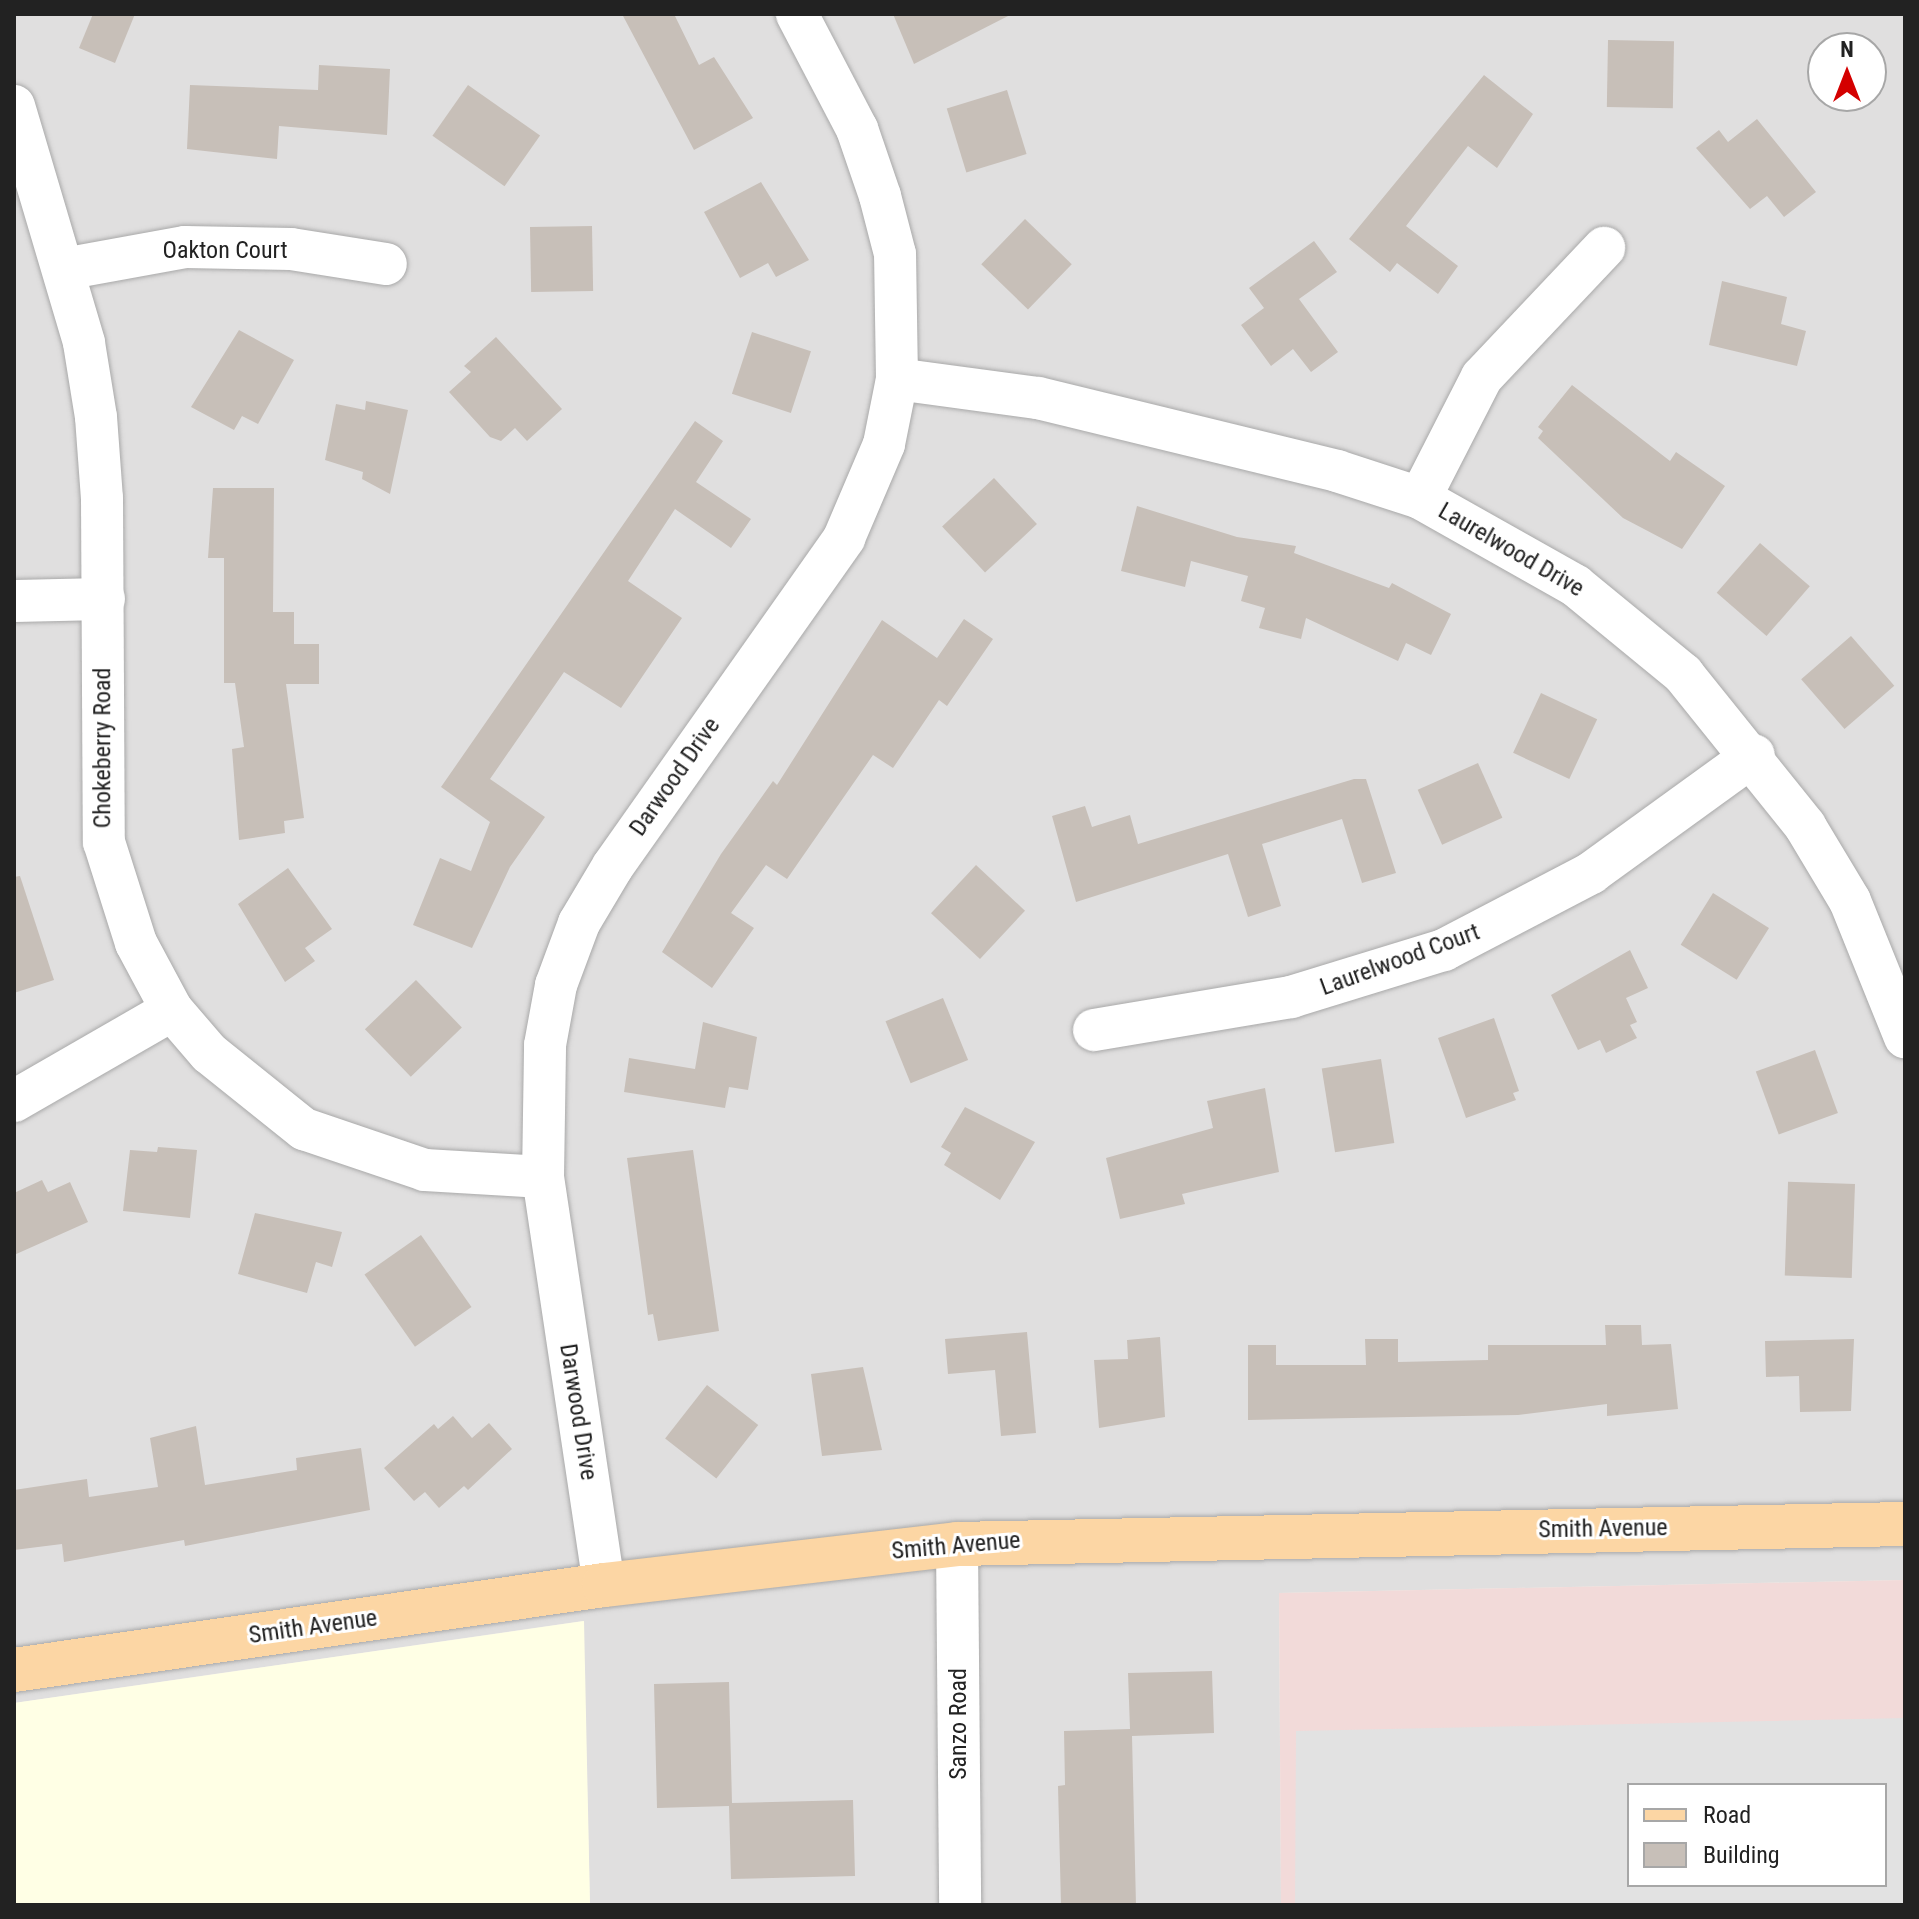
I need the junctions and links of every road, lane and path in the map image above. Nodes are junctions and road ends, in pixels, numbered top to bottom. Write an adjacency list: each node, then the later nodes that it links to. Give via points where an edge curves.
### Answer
1 (797, 14): 6 (street, Darwood Drive, via 857,129 880,196 895,254)
2 (14, 106): 5 (street, Chokeberry Road)
3 (1604, 248): 7 (street, via 1482,377)
4 (386, 264): 5 (street, Oakton Court, via 291,249 210,247 136,252)
5 (64, 269): 8 (street, Chokeberry Road, via 96,417)
6 (897, 379): 7 (street, Laurelwood Drive, via 1038,398 1193,432); 15 (street, Darwood Drive, via 884,444 844,538 579,923 556,985 545,1045)
7 (1420, 498): 10 (street, Laurelwood Drive, via 1576,586 1624,621 1683,674)
8 (104, 599): 9 (street); 11 (street, Chokeberry Road, via 104,842 136,943)
9 (14, 601)
10 (1754, 755): 12 (street, Laurelwood Court, via 1591,873 1444,950 1291,997); 13 (street, Laurelwood Drive, via 1850,901)
11 (172, 1010): 14 (street); 15 (street, Chokeberry Road, via 257,1097 304,1129 425,1170)
12 (1094, 1030)
13 (1905, 1037)
14 (14, 1101)
15 (543, 1177): 18 (street, Darwood Drive)
16 (1905, 1524): 17 (main road, Smith Avenue)
17 (957, 1544): 18 (main road, Smith Avenue); 20 (street, Sanzo Road)
18 (604, 1585): 19 (main road, Smith Avenue)
19 (14, 1670)
20 (960, 1905)

